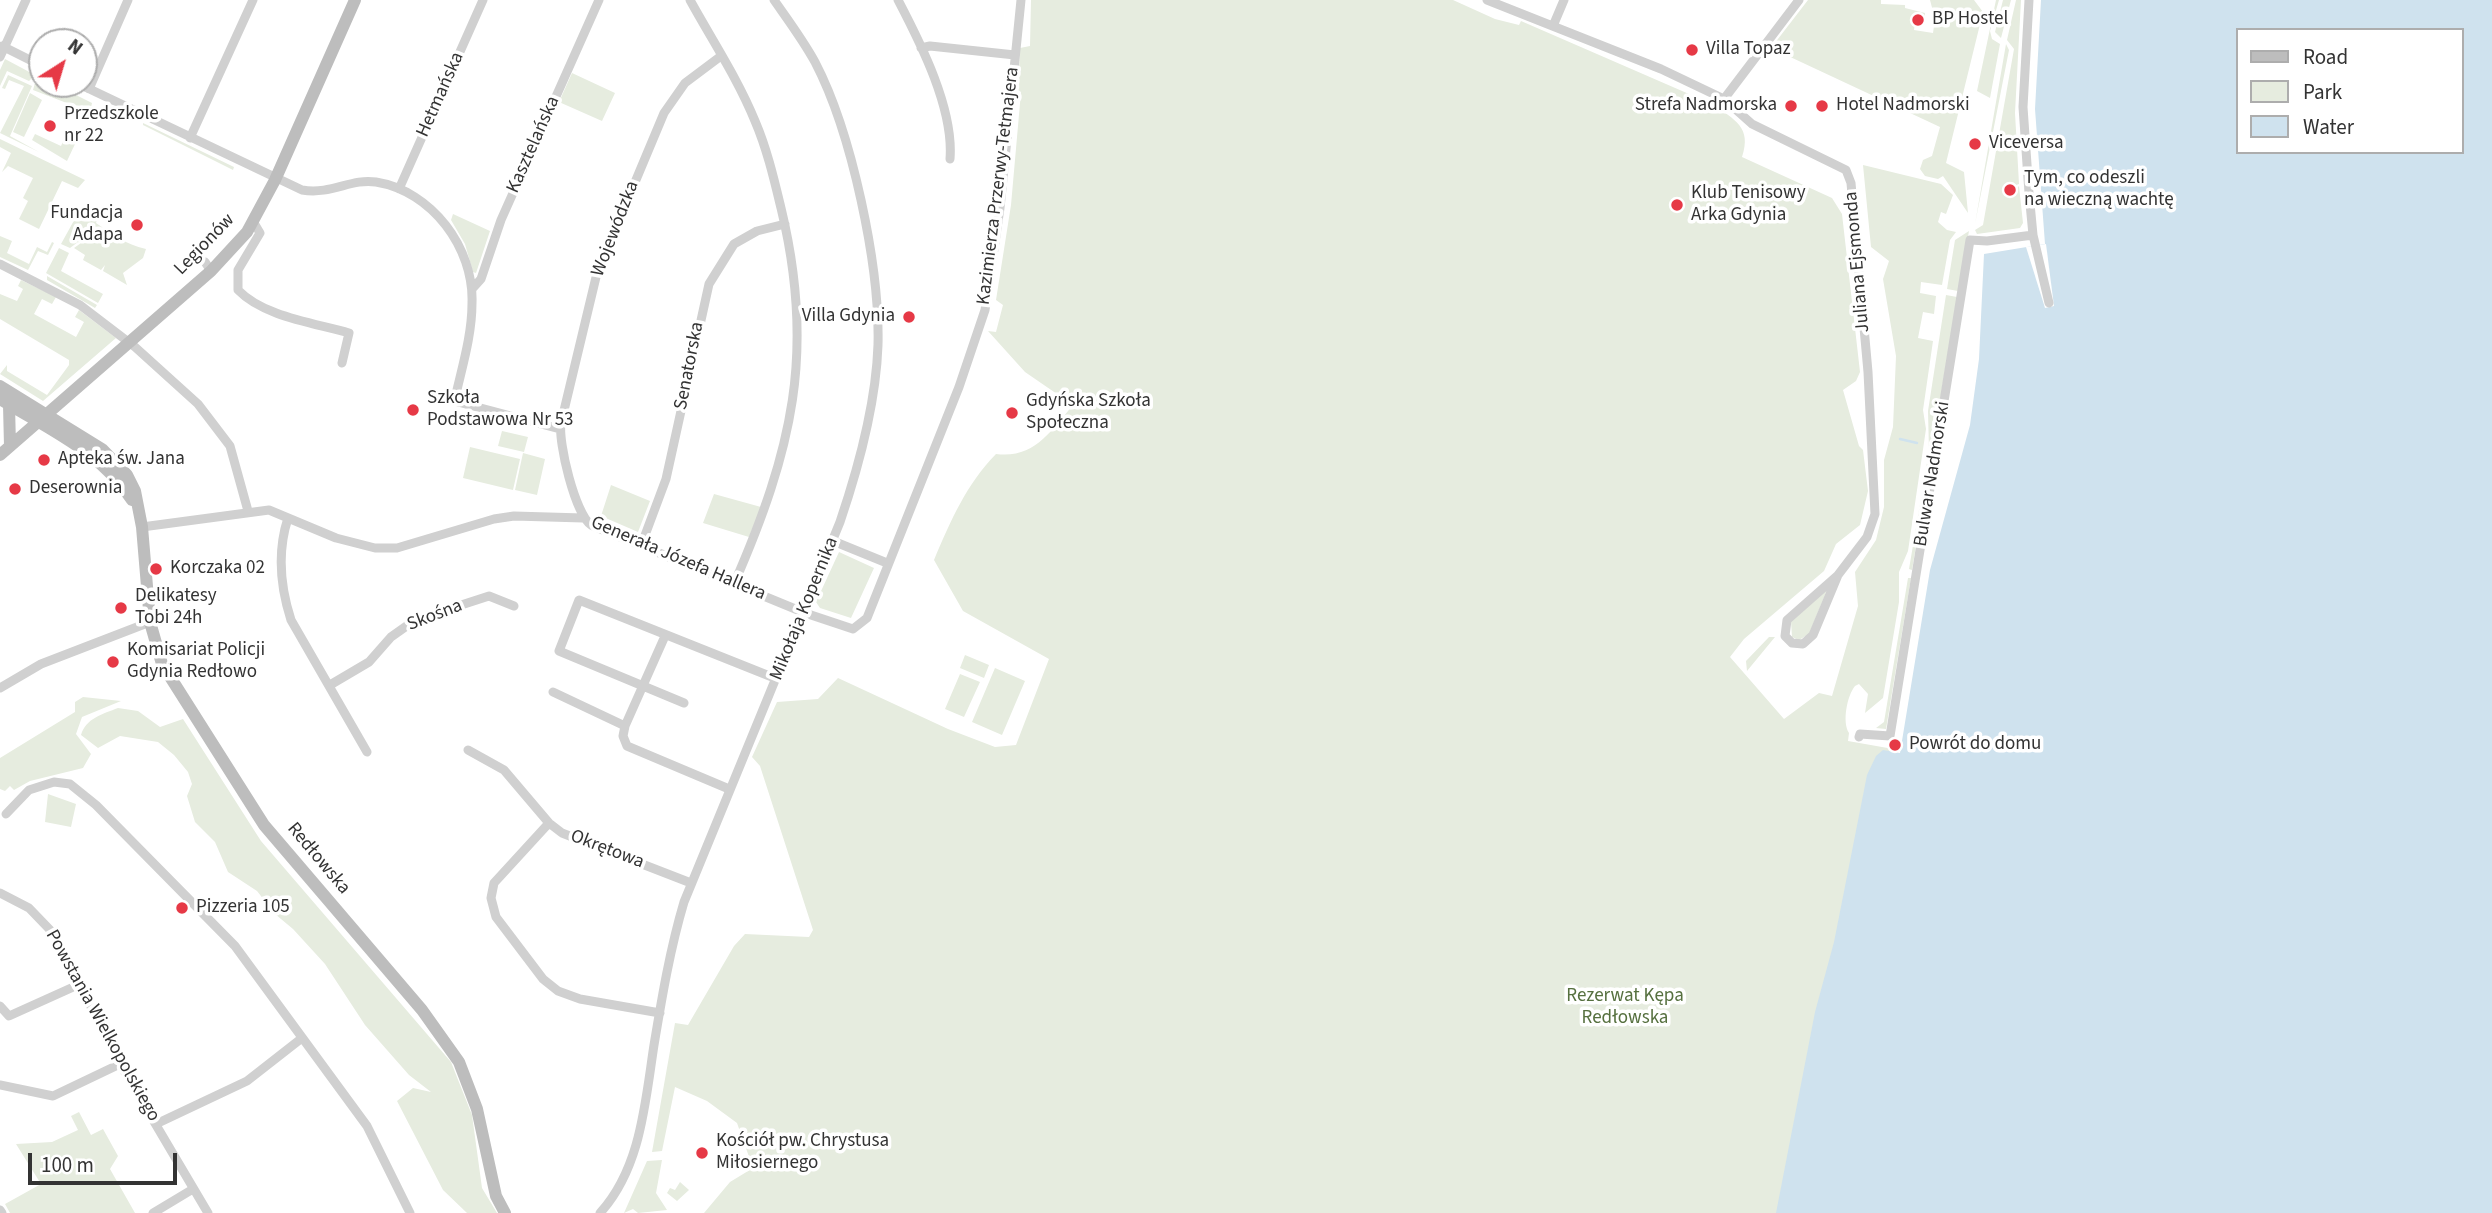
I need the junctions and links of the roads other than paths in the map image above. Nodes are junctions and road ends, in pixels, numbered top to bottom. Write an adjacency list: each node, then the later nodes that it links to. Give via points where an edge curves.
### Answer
1 (26, 0): 16 (street)
2 (128, 0): 22 (street)
3 (253, 0): 25 (street)
4 (355, 0): 27 (street, Legionów)
5 (483, 0): 28 (street, Hetmańska)
6 (598, 0): 33 (street, Kasztelańska, via 501,220 481,279)
7 (690, 0): 19 (street)
8 (774, 0): 47 (street, Mikołaja Kopernika, via 803,40 830,95 874,274 878,347 873,387 857,467)
9 (898, 0): 17 (street)
10 (1021, 0): 18 (street, Kazimierza Przerwy-Tetmajera)
11 (1487, 0): 15 (street, Juliana Ejsmonda)
12 (1564, 0): 15 (street)
13 (1800, 0): 24 (street)
14 (2029, 0): 31 (street, via 2023,107)
15 (1553, 26): 24 (street, Juliana Ejsmonda)
16 (2, 46): 20 (street); 21 (street)
17 (921, 48): 18 (street); 26 (street, via 951,139)
18 (1015, 55): 49 (street, Kazimierza Przerwy-Tetmajera, via 985,310)
19 (722, 56): 30 (street, via 759,131); 40 (street, Wojewódzka, via 698,71 671,99 625,201 597,273)
20 (0, 57)
21 (28, 59)
22 (98, 68)
23 (98, 93): 25 (street)
24 (1724, 99): 50 (street, Juliana Ejsmonda, via 1752,124 1840,166 1851,183 1875,514 1867,537)
25 (190, 138): 27 (street)
26 (950, 159)
27 (275, 180): 28 (street, via 316,192 364,182); 29 (street, Legionów)
28 (399, 189): 33 (street, via 447,225)
29 (254, 223): 35 (street, Legionów); 36 (street, via 259,235 238,271 238,290 282,314 349,333)
30 (785, 223): 48 (street, Senatorska, via 734,244 709,284 666,479); 51 (street, via 798,308 795,393 758,532)
31 (2033, 235): 34 (street); 63 (street, Bulwar Nadmorski, via 1970,240 1890,736)
32 (0, 264): 35 (street, via 80,305)
33 (472, 289): 40 (street, via 458,402)
34 (2049, 303)
35 (129, 343): 39 (street, Legionów); 43 (street, via 198,404 224,435)
36 (342, 363)
37 (0, 386): 39 (street, Redłowska)
38 (4, 402): 39 (street, Redłowska); 41 (street)
39 (42, 418): 41 (street, Legionów); 46 (street, Redłowska, via 119,482 139,512)
40 (560, 429): 45 (street, Generała Józefa Hallera)
41 (10, 446): 42 (street, Legionów)
42 (0, 455)
43 (248, 510): 44 (street, via 268,510); 46 (street)
44 (288, 518): 45 (street, via 375,548 397,548 504,518); 57 (street, via 280,566 284,597 291,620)
45 (583, 518): 48 (street, Generała Józefa Hallera)
46 (142, 527): 54 (street, Redłowska)
47 (833, 541): 49 (street); 53 (street, Mikołaja Kopernika)
48 (641, 546): 51 (street, Generała Józefa Hallera)
49 (887, 564): 53 (street, Kazimierza Przerwy-Tetmajera, via 867,618 859,626 853,629)
50 (1838, 575): 50 (street, Juliana Ejsmonda, via 1787,620 1788,640 1799,644 1810,640)
51 (734, 584): 53 (street, Generała Józefa Hallera)
52 (514, 606): 57 (street, Skośna, via 489,596 415,620 391,637 369,662)
53 (805, 612): 56 (street, Mikołaja Kopernika)
54 (150, 622): 59 (street, via 41,664); 82 (street, Redłowska, via 162,664 246,800 285,852 422,1010 459,1062 469,1081 493,1186)
55 (665, 636): 56 (street); 58 (street); 58 (street, via 579,600 559,651)
56 (777, 679): 66 (street, Mikołaja Kopernika)
57 (330, 685): 65 (street)
58 (644, 686): 61 (street); 62 (street)
59 (0, 688)
60 (553, 692): 62 (street)
61 (684, 703)
62 (625, 726): 66 (street, via 627,746)
63 (1859, 737)
64 (468, 750): 68 (street, Okrętowa, via 504,770)
65 (366, 752)
66 (729, 789): 69 (street, Mikołaja Kopernika)
67 (6, 814): 74 (street, via 35,786 60,782 76,787 228,938)
68 (550, 823): 69 (street, Okrętowa, via 562,833); 73 (street, via 494,883 491,898 496,917 536,971 558,991)
69 (691, 883): 73 (street, Mikołaja Kopernika, via 672,943)
70 (0, 893): 71 (street, Powstania Wielkopolskiego, via 29,908 46,924)
71 (80, 984): 72 (street, via 9,1016); 75 (street, Powstania Wielkopolskiego)
72 (0, 1006)
73 (660, 1013): 83 (street, Mikołaja Kopernika, via 636,1147 622,1181)
74 (302, 1038): 77 (street, via 247,1081); 81 (street, via 367,1126)
75 (120, 1064): 76 (street, via 53,1096); 77 (street, Powstania Wielkopolskiego)
76 (0, 1085)
77 (156, 1124): 78 (street, Powstania Wielkopolskiego)
78 (193, 1188): 79 (street); 80 (street, Powstania Wielkopolskiego)
79 (153, 1213)
80 (208, 1213)
81 (410, 1213)
82 (505, 1213)
83 (600, 1213)

